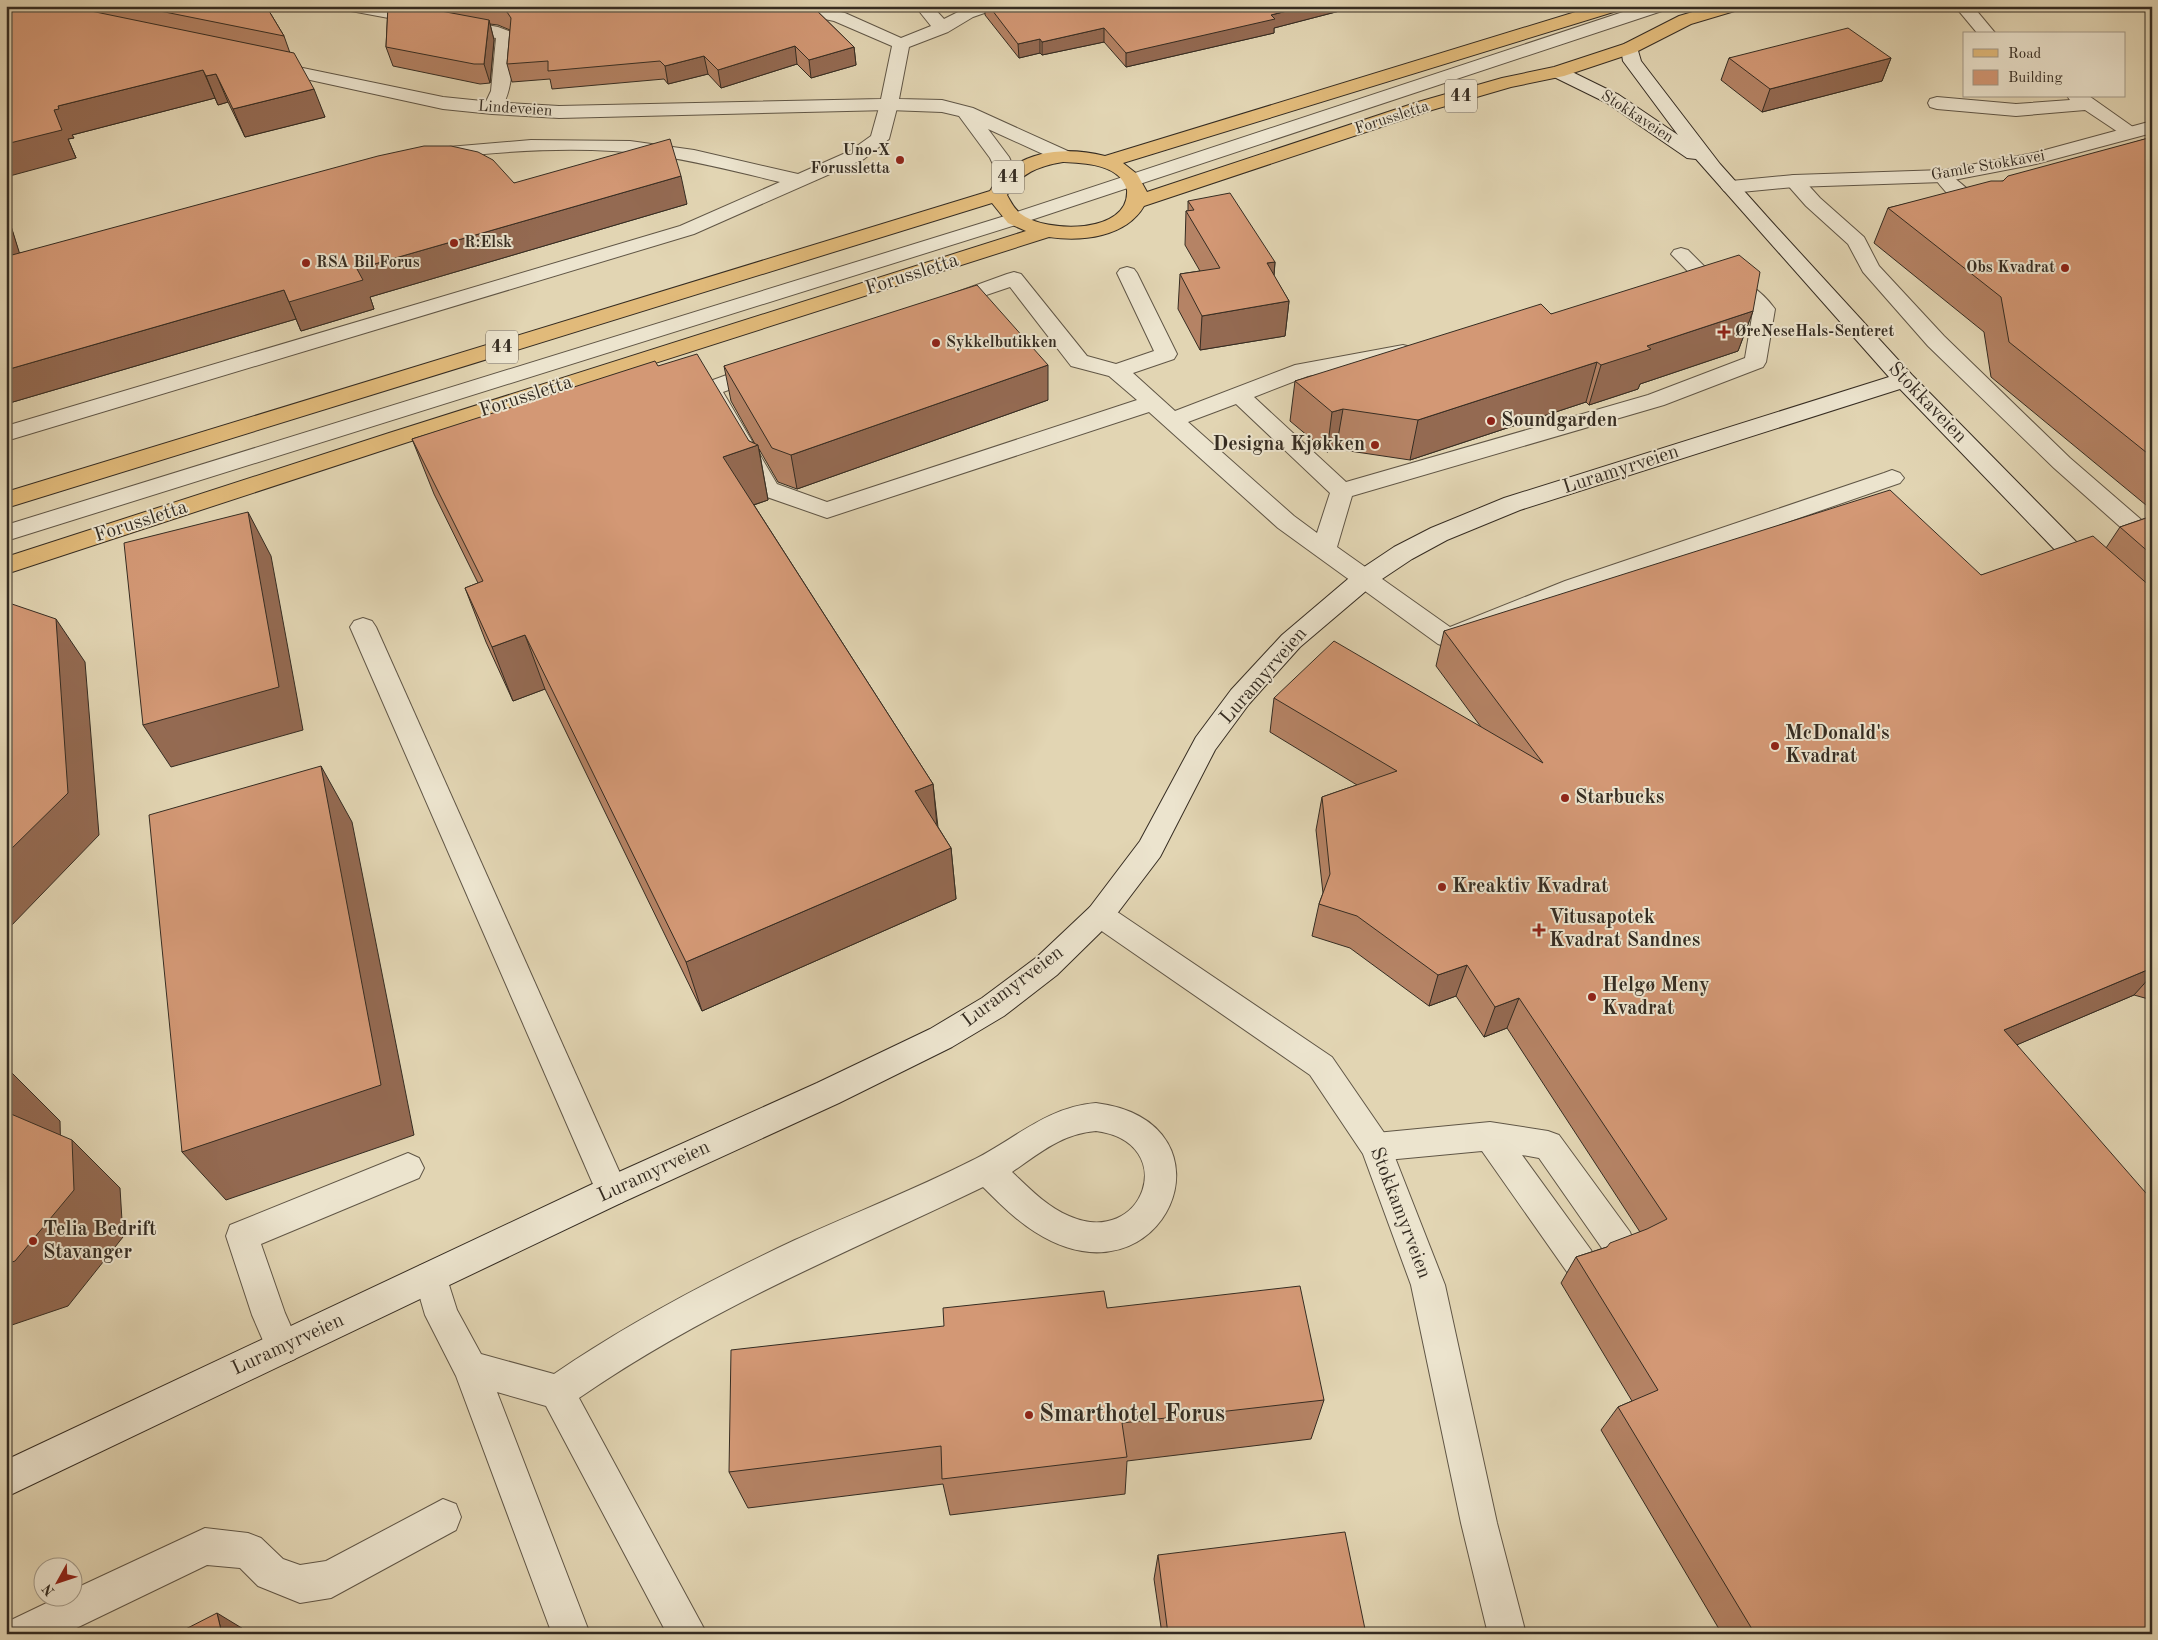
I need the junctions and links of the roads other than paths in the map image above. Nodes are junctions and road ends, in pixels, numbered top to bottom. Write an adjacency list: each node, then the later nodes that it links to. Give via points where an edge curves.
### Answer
1 (350, 6): 20 (street, via 498,32 505,36 500,90)
2 (789, 6): 11 (street, via 839,18)
3 (923, 6): 9 (street)
4 (987, 6): 9 (street, via 966,13)
5 (1614, 6): 15 (main road, 44)
6 (1659, 6): 22 (street)
7 (1732, 6): 12 (main road, Forussletta / 44, via 1671,26)
8 (1969, 6): 10 (street, via 1967,10)
9 (942, 28): 11 (street)
10 (1985, 32)
11 (901, 44): 18 (street)
12 (1630, 48): 14 (main road, Forussletta / 44); 28 (street, Stokkaveien, via 1632,61)
13 (250, 62): 20 (street, Lindeveien, via 443,103)
14 (1558, 72): 19 (main road, Forussletta / 44, via 1508,82); 28 (street, Stokkaveien, via 1613,99)
15 (1389, 75): 22 (street); 27 (main road, 44)
16 (2082, 100): 17 (street, via 2016,110); 24 (street)
17 (1937, 103)
18 (889, 104): 20 (street, Lindeveien, via 560,112); 21 (street, Lindeveien, via 942,106); 31 (street, via 880,139 857,155)
19 (1425, 106): 22 (street); 35 (main road, Forussletta / 44)
20 (492, 108)
21 (966, 112): 26 (street, Lindeveien); 33 (street, via 1000,157)
22 (1305, 122): 30 (street)
23 (2152, 127): 24 (street, Gamle Stokkavei)
24 (2131, 132): 29 (street, Gamle Stokkavei, via 2036,158)
25 (418, 155): 31 (street, via 536,146 630,147 695,156)
26 (1063, 156): 27 (main road, 44); 33 (main road, 44, via 1022,166)
27 (1105, 162): 30 (main road, 44, via 1121,169)
28 (1713, 168): 34 (street, Stokkaveien)
29 (1943, 176): 32 (street, Gamle Stokkavei); 36 (street, via 1951,187)
30 (1132, 179): 35 (main road, via 1137,191); 37 (street)
31 (799, 180): 49 (street, via 688,230)
32 (1794, 180): 34 (street, Gamle Stokkavei); 54 (street, via 1812,202 1857,241 1870,268 1936,341 2062,463)
33 (1003, 186): 37 (main road, 44, via 1005,209); 52 (main road, 44)
34 (1731, 187): 45 (street, Stokkaveien)
35 (1136, 202): 38 (main road, Forussletta / 44, via 1130,213 1111,225 1086,232)
36 (1980, 210)
37 (1015, 219): 38 (main road, Forussletta / 44); 53 (street)
38 (1047, 231): 56 (main road, Forussletta / 44)
39 (1681, 254): 51 (street, via 1700,285 1732,282 1764,308 1755,362 1656,400)
40 (1126, 273): 44 (street, via 1166,354)
41 (922, 311): 44 (street, via 1014,278 1079,361)
42 (1427, 348): 46 (street, via 1303,370)
43 (784, 362): 47 (street, via 710,389 769,489 827,510)
44 (1117, 371): 47 (street)
45 (1904, 380): 57 (street, Luramyrveien, via 1512,504 1440,534 1403,553); 58 (street, Stokkaveien)
46 (1238, 395): 48 (street); 51 (street)
47 (1152, 403): 48 (street)
48 (1171, 420): 55 (street, via 1286,522)
49 (6, 434)
50 (1892, 478): 57 (street, via 1574,587 1447,638)
51 (1342, 491): 55 (street)
52 (6, 500)
53 (6, 534)
54 (2152, 542)
55 (1324, 549): 57 (street)
56 (6, 566)
57 (1364, 579): 60 (street, Luramyrveien, via 1290,641 1240,697 1205,744 1150,849)
58 (2111, 590)
59 (363, 627): 65 (street)
60 (1100, 915): 62 (street, Stokkamyrveien, via 1321,1066); 65 (street, Luramyrveien, via 1047,966 993,1007 941,1038)
61 (1490, 1136): 62 (street); 66 (street, via 1548,1145); 67 (street)
62 (1376, 1146): 77 (street, Stokkamyrveien, via 1428,1285 1479,1523)
63 (408, 1168): 69 (street, via 242,1236)
64 (987, 1170): 64 (street, via 1061,1124 1078,1118 1105,1117 1127,1124 1146,1136 1159,1156 1162,1179 1157,1200 1145,1220 1130,1230 1092,1239 1070,1234 1029,1212); 71 (street, via 748,1279 609,1356)
65 (612, 1191): 68 (street, Luramyrveien)
66 (1618, 1243)
67 (1579, 1262)
68 (431, 1277): 69 (street, Luramyrveien); 70 (street, via 442,1315)
69 (283, 1348): 72 (street, Luramyrveien)
70 (470, 1368): 71 (street); 75 (street)
71 (557, 1392): 76 (street)
72 (6, 1479)
73 (443, 1517): 74 (street, via 331,1579 300,1584 272,1573 248,1551 205,1546)
74 (22, 1634)
75 (571, 1634)
76 (688, 1634)
77 (1507, 1634)

